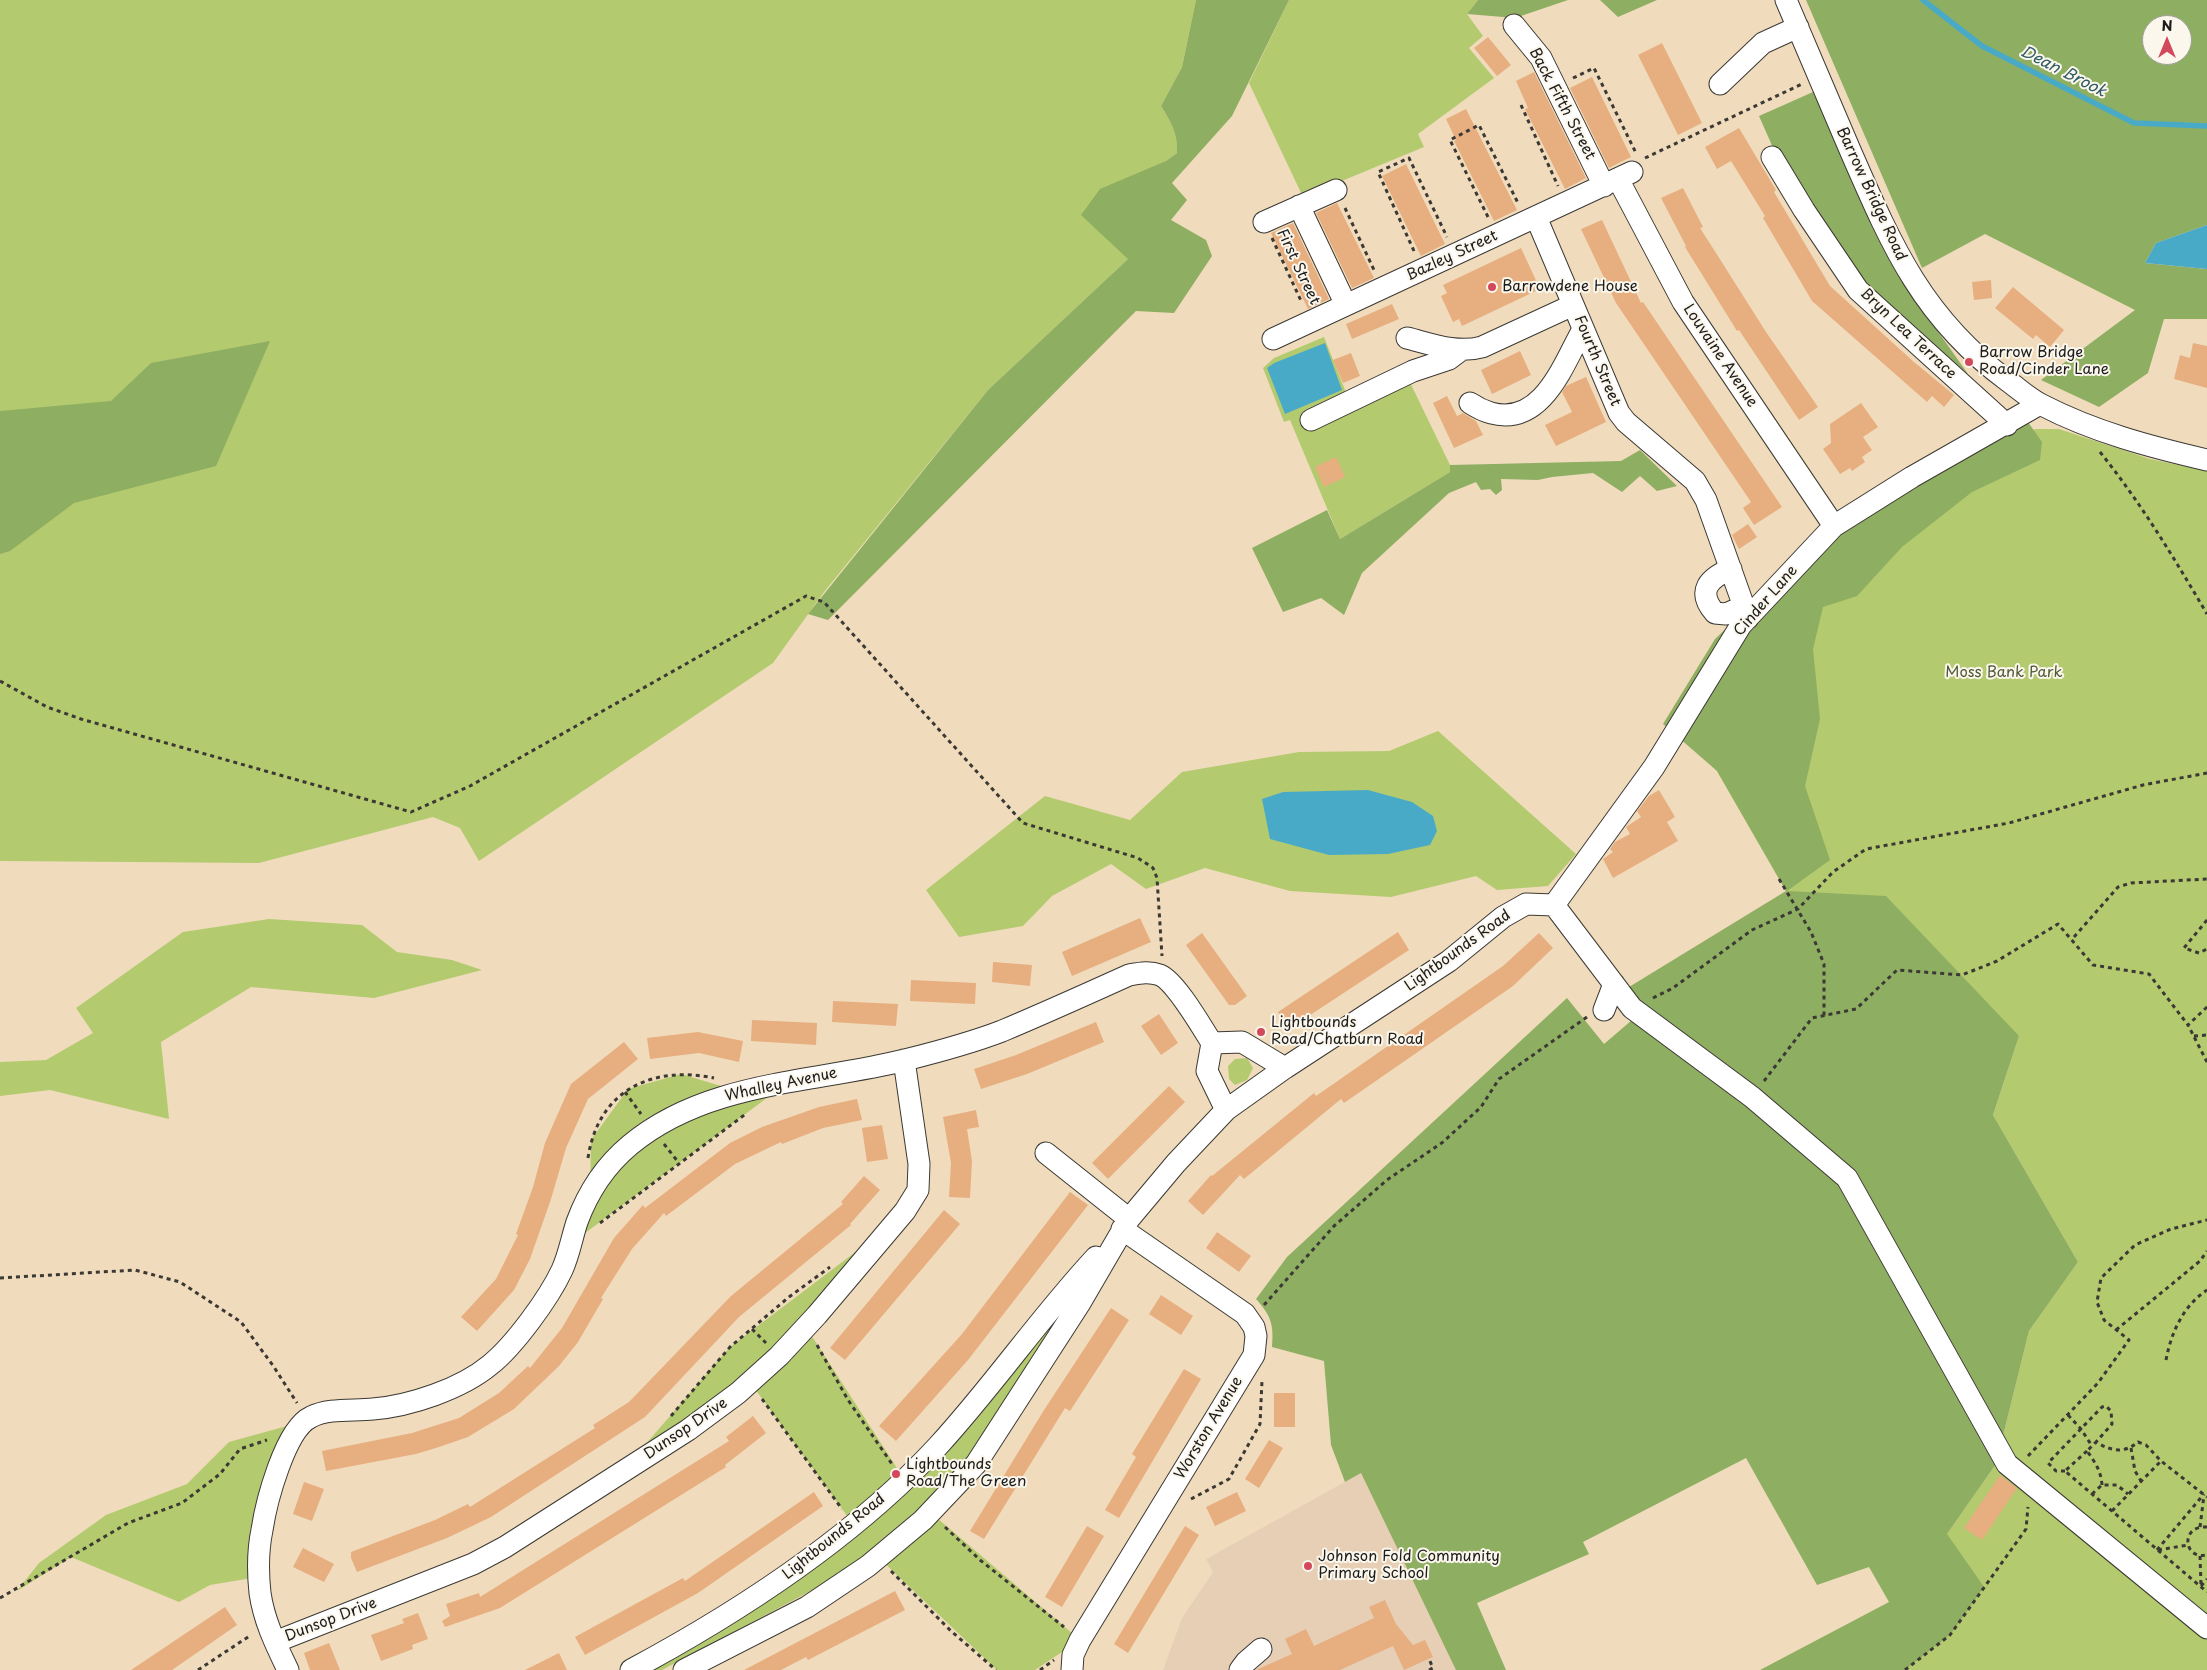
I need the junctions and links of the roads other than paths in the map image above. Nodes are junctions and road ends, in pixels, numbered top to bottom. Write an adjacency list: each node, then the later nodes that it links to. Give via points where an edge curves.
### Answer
1 (1786, 0): 3 (street, Barrow Bridge Road)
2 (1514, 25): 6 (street, Back Fifth Street, via 1534,47 1556,86)
3 (1798, 27): 4 (street, via 1763,43); 18 (street, Barrow Bridge Road, via 1888,237 1911,278 1935,312 1963,342 1993,370)
4 (1720, 84)
5 (1772, 157): 20 (street, Bryn Lea Terrace, via 1858,290)
6 (1623, 174): 9 (street, Bazley Street); 22 (street, Louvaine Avenue, via 1684,302)
7 (1336, 190): 8 (street)
8 (1299, 206): 10 (street); 11 (street)
9 (1531, 219): 11 (street, Bazley Street); 12 (street, Fourth Street)
10 (1264, 222)
11 (1346, 305): 15 (street, Bazley Street)
12 (1573, 305): 13 (street, Fourth Street); 16 (street, via 1482,347)
13 (1583, 330): 17 (street, via 1549,390 1537,404 1507,415 1490,413); 23 (street, Fourth Street, via 1618,413 1695,481 1706,500)
14 (1406, 338): 16 (street)
15 (1273, 339)
16 (1461, 350): 19 (street)
17 (1470, 403)
18 (2040, 404): 20 (street, Cinder Lane); 21 (street, Barrow Bridge Road, via 2083,424)
19 (1311, 420)
20 (2007, 425): 22 (street, Cinder Lane)
21 (2207, 460)
22 (1834, 526): 24 (street, Cinder Lane)
23 (1731, 569): 24 (street, Fourth Street); 24 (street, via 1710,582 1706,592 1707,604 1715,613)
24 (1746, 612): 25 (street, Cinder Lane, via 1654,767)
25 (1554, 905): 26 (street); 30 (street, Lightbounds Road, via 1526,904 1502,917 1448,961)
26 (1614, 984): 27 (street); 34 (street, via 1632,1008 1752,1097 1847,1178 2007,1464)
27 (1604, 1010)
28 (1212, 1042): 29 (street, Whalley Avenue, via 1165,979 1147,972 1129,975 998,1032); 30 (street, via 1242,1042); 31 (street, via 1207,1071)
29 (904, 1060): 35 (street, Dunsop Drive, via 919,1164 918,1190 905,1211 806,1327 750,1382 688,1430 473,1564); 35 (street, Whalley Avenue, via 722,1096 670,1119 631,1144 599,1177 579,1217 562,1270 520,1333 490,1365 458,1386 416,1400 378,1409 326,1412 301,1425 283,1456 261,1534 260,1591)
30 (1285, 1068): 31 (street, Lightbounds Road)
31 (1226, 1110): 33 (street, Lightbounds Road)
32 (1046, 1153): 33 (street)
33 (1125, 1224): 38 (street, Lightbounds Road, via 1063,1292 980,1398 904,1479 810,1559 749,1602); 39 (street, Lightbounds Road, via 1080,1302 976,1464 930,1512 878,1557 807,1607); 40 (street, Worston Avenue, via 1239,1308 1256,1336 1254,1356 1080,1640 1073,1655)
34 (2207, 1628)
35 (271, 1633): 37 (street)
36 (1261, 1650): 41 (street)
37 (288, 1670)
38 (631, 1670)
39 (684, 1670)
40 (1072, 1670)
41 (1240, 1670)

